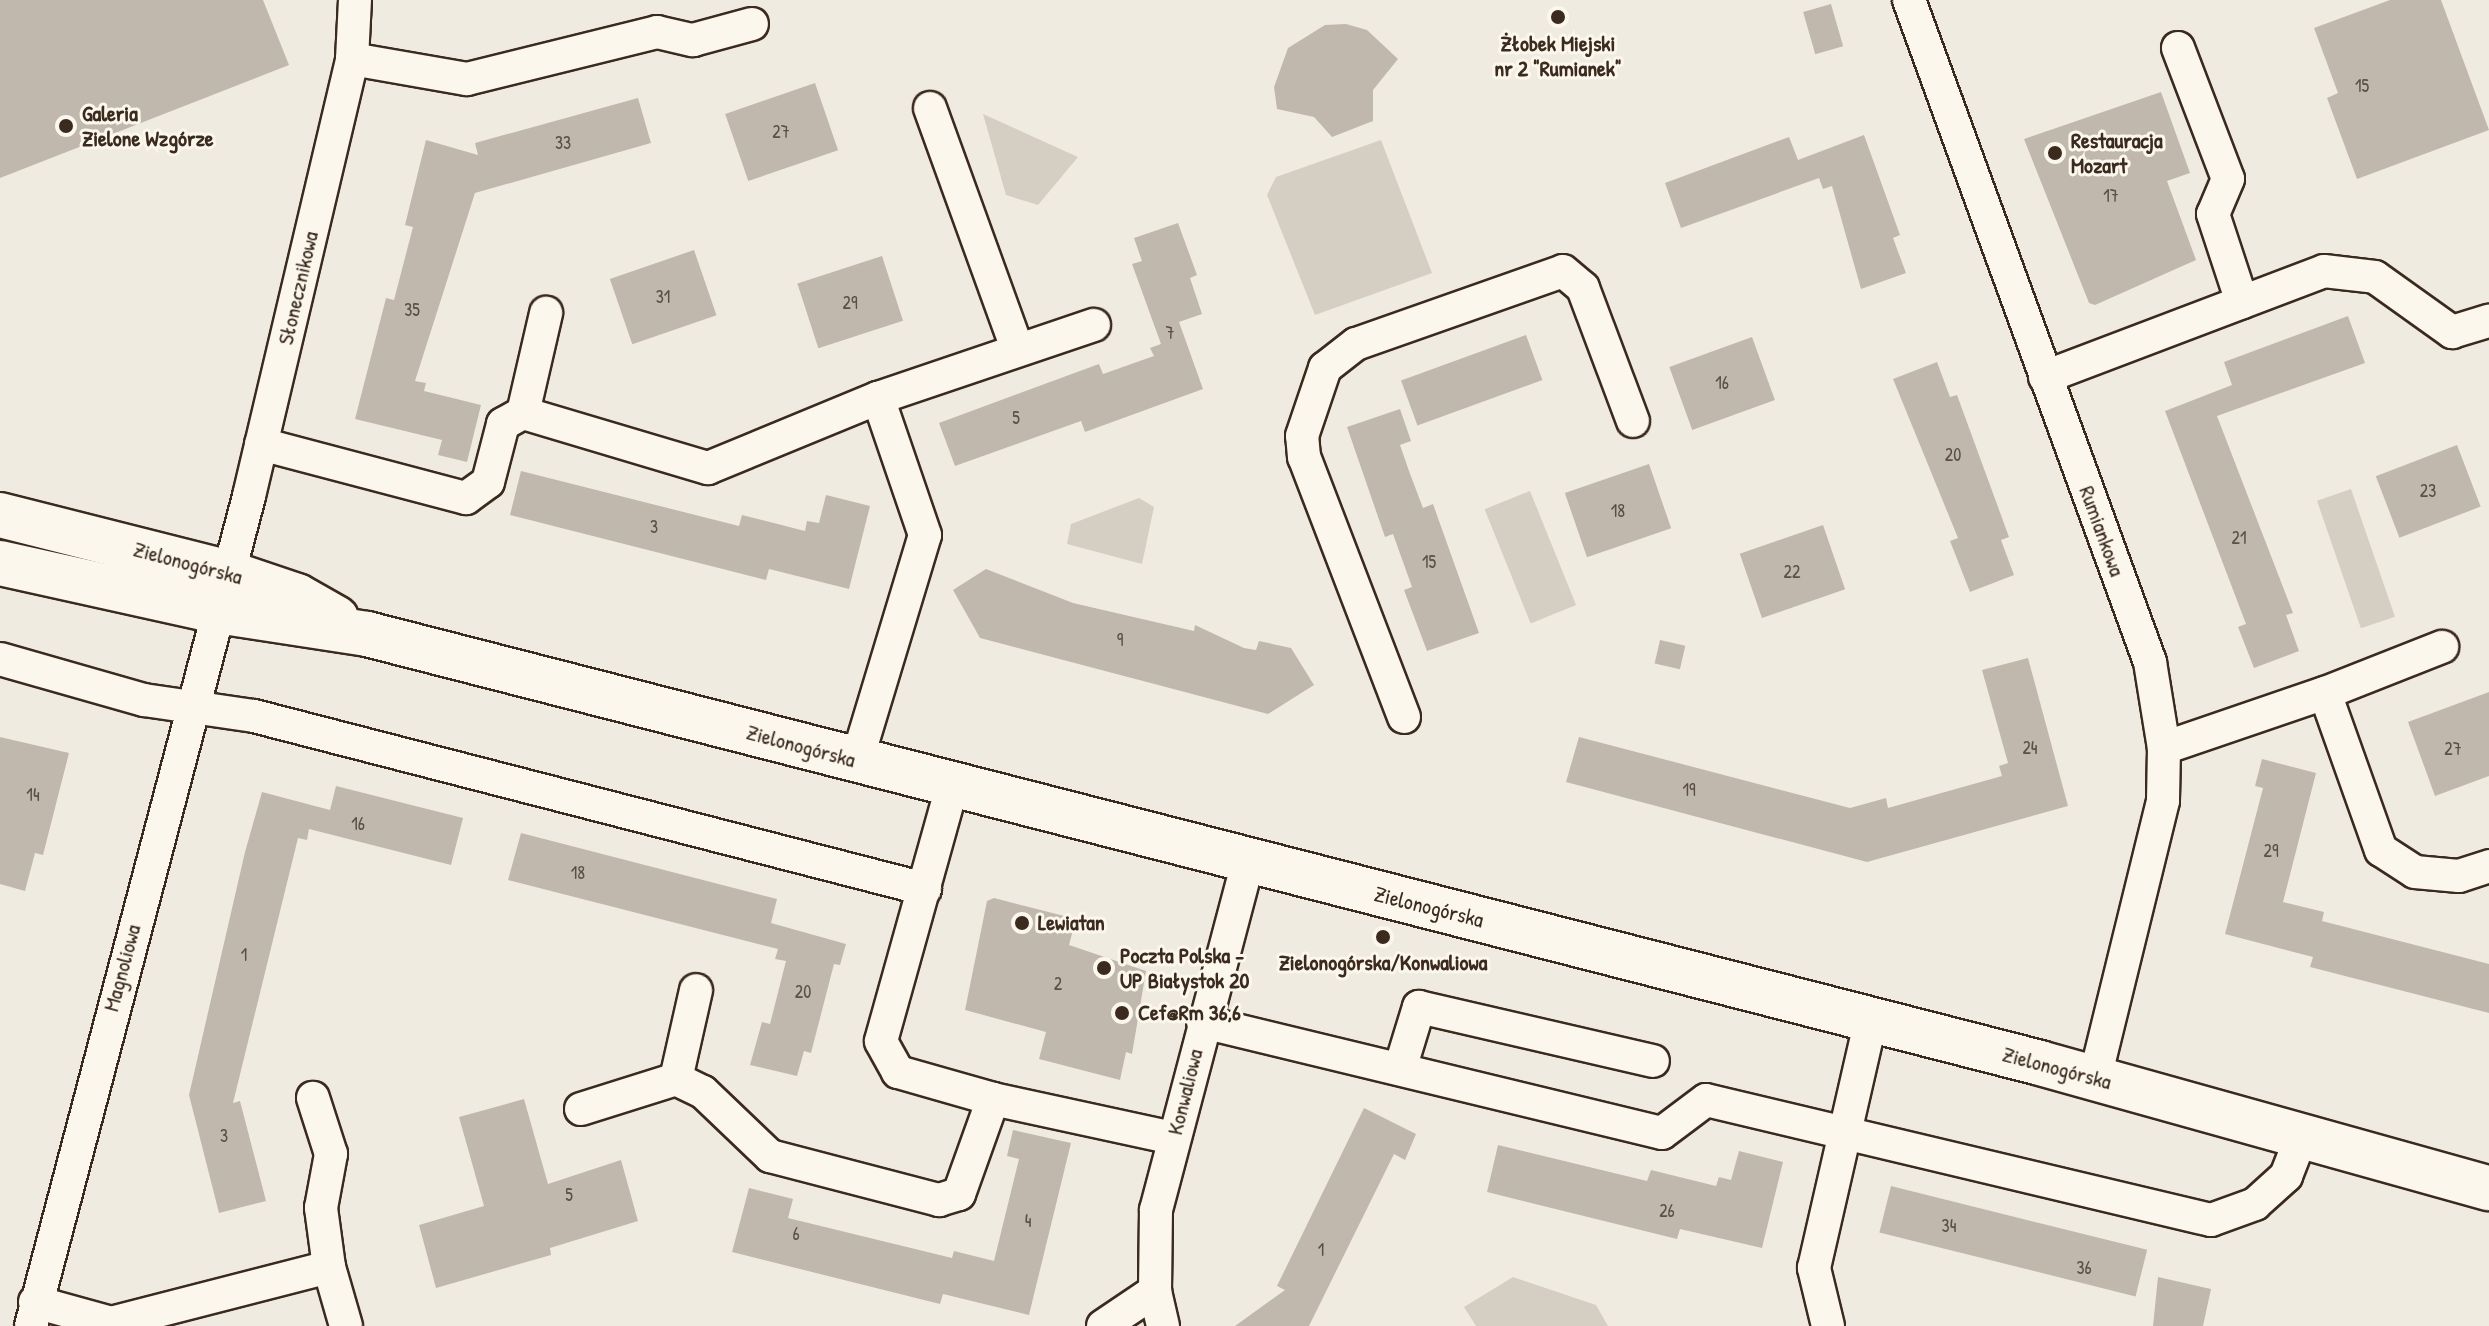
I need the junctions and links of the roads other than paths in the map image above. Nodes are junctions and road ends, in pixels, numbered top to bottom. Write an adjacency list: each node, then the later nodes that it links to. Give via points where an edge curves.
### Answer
1 (355, 0): 5 (street, Słonecznikowa)
2 (1909, 0): 12 (street, Rumiankowa)
3 (752, 24): 5 (street, via 693,40 657,32 467,79)
4 (2178, 48): 7 (street, via 2228,179 2213,214)
5 (352, 59): 16 (street, Słonecznikowa)
6 (930, 108): 11 (street)
7 (2242, 302): 9 (street, via 2324,271 2375,277 2452,332); 12 (street)
8 (546, 313): 14 (street)
9 (2489, 321)
10 (1094, 325): 11 (street)
11 (1017, 348): 13 (street)
12 (2045, 377): 25 (street, Rumiankowa, via 2150,662)
13 (878, 398): 14 (street, via 708,468); 26 (street, via 925,535)
14 (523, 413): 16 (street, via 503,424 488,482 466,498)
15 (1633, 421): 24 (street, via 1583,288 1563,271 1356,344 1325,368 1302,436 1304,457)
16 (261, 444): 19 (street, Słonecznikowa)
17 (0, 515): 19 (street, Zielonogórska)
18 (0, 563): 19 (street, Zielonogórska)
19 (223, 592): 23 (street, Magnoliowa); 26 (street, Zielonogórska, via 297,596 367,634)
20 (2442, 647): 22 (street)
21 (0, 659): 23 (street, via 144,700)
22 (2325, 693): 25 (street); 29 (street, via 2381,850 2415,872 2459,876)
23 (190, 706): 30 (street, via 237,712); 47 (street, Magnoliowa)
24 (1404, 717)
25 (2164, 748): 36 (street, Rumiankowa, via 2163,801)
26 (857, 760): 27 (street, Zielonogórska)
27 (952, 787): 28 (street, Zielonogórska); 30 (street)
28 (1248, 862): 32 (street, Zielonogórska); 33 (street, Konwaliowa)
29 (2489, 866)
30 (925, 889): 39 (street, via 883,1051 898,1072)
31 (696, 990): 37 (street)
32 (1871, 1019): 36 (street, Zielonogórska); 42 (street)
33 (1203, 1022): 35 (street); 43 (street, Konwaliowa)
34 (1653, 1061): 35 (street, via 1419,1007)
35 (1400, 1069): 42 (street, via 1662,1133 1706,1100)
36 (2095, 1078): 41 (street, Zielonogórska)
37 (676, 1079): 39 (street, via 703,1092 770,1156 939,1200 959,1194 965,1186); 40 (street)
38 (313, 1098): 45 (street, via 331,1154 321,1208)
39 (993, 1099): 43 (street)
40 (581, 1109)
41 (2302, 1135): 42 (street, via 2286,1176 2255,1204 2211,1220); 44 (street, Zielonogórska)
42 (1846, 1136): 51 (street, via 1814,1268)
43 (1173, 1138): 46 (street, Konwaliowa, via 1156,1210)
44 (2489, 1188)
45 (329, 1267): 47 (street, via 111,1323); 48 (street)
46 (1155, 1291): 49 (street); 50 (street, Konwaliowa)
47 (33, 1314)
48 (346, 1326)
49 (1103, 1326)
50 (1163, 1326)
51 (1828, 1326)

